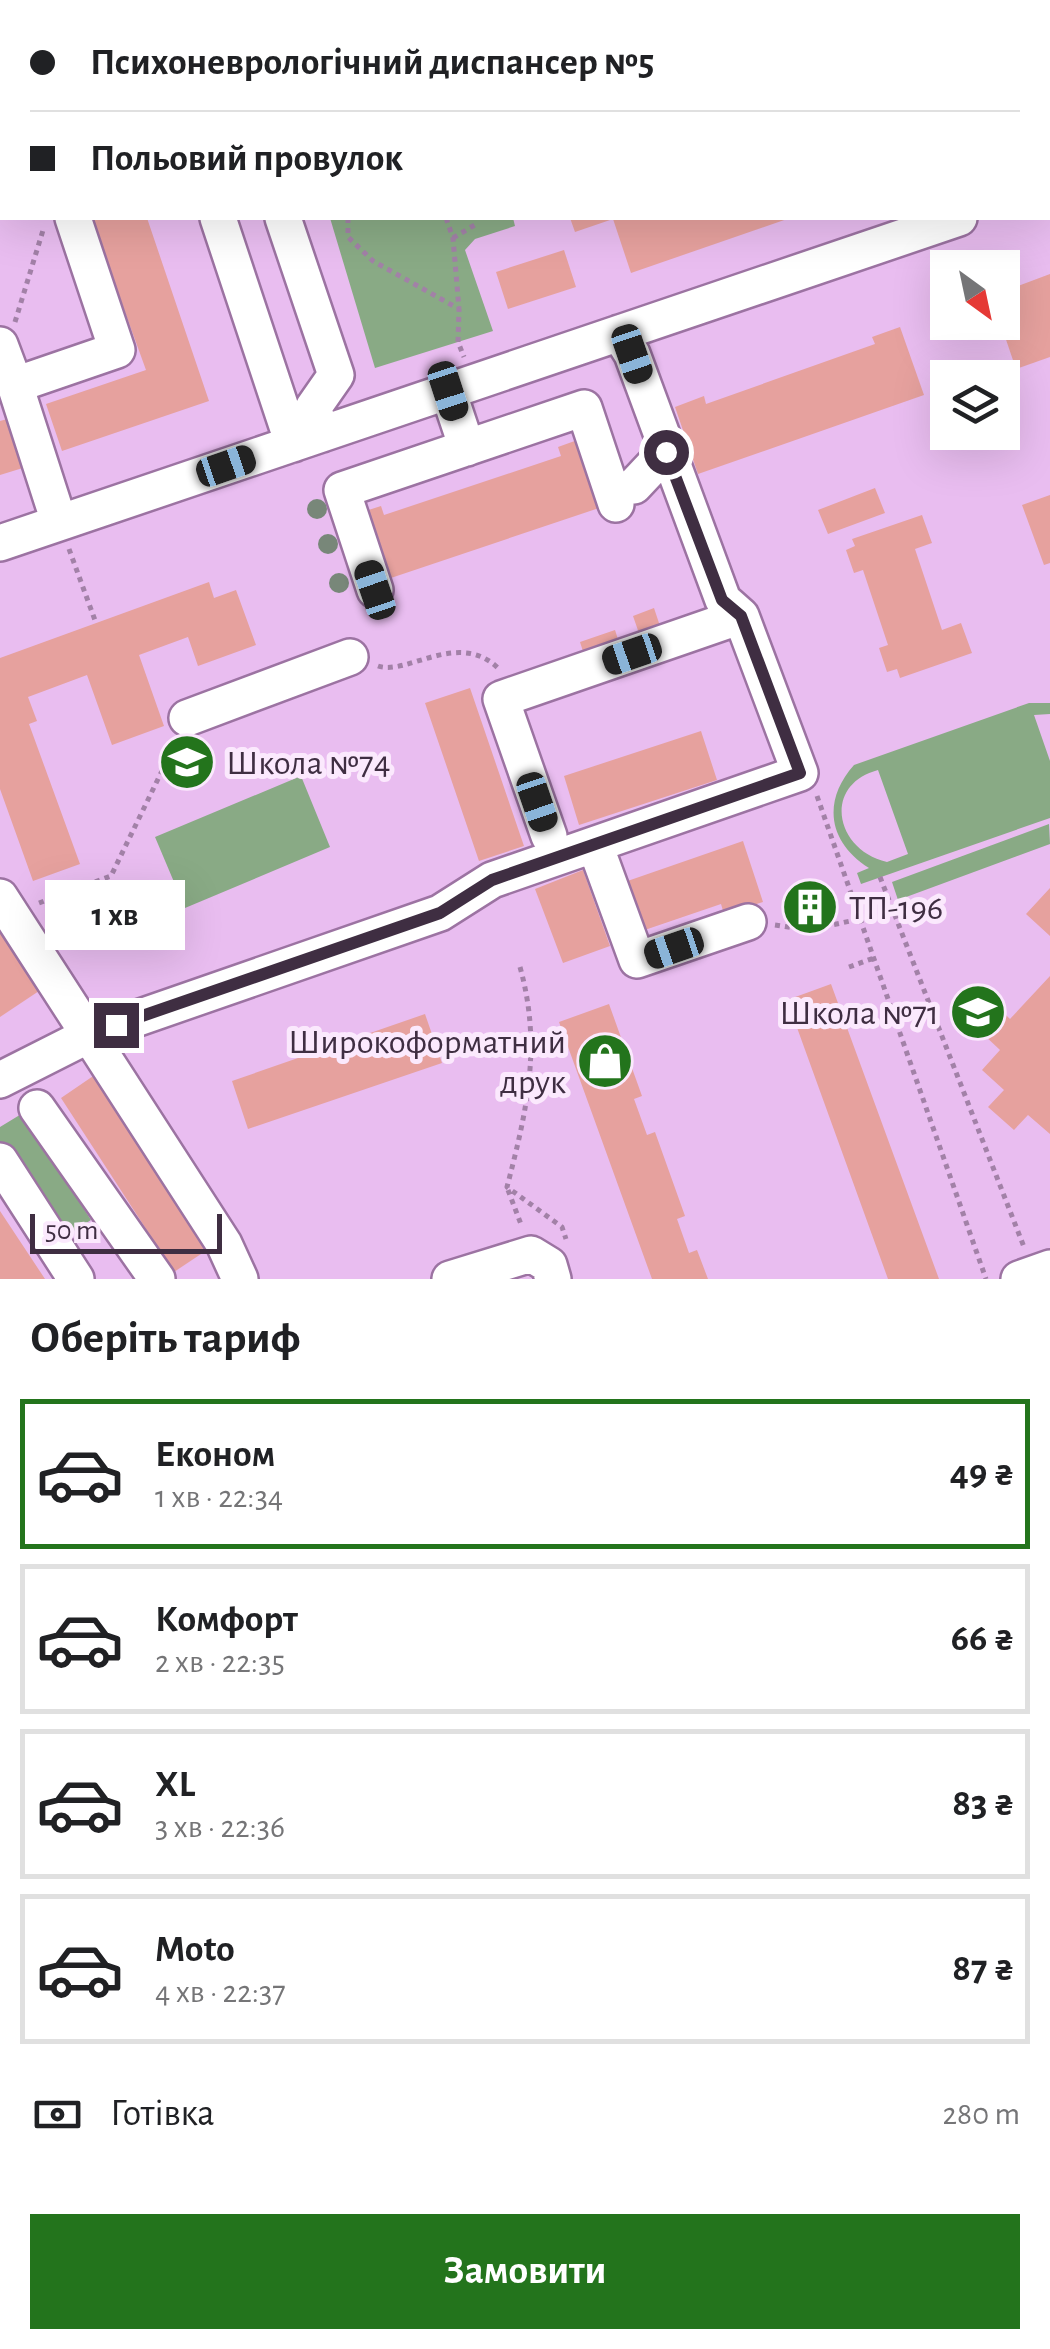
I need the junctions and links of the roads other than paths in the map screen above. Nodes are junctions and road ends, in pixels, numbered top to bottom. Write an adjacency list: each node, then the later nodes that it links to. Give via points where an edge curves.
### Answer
1 (74, 220): 6 (street, via 117,350)
2 (219, 220): 8 (street)
3 (284, 220): 8 (street, via 336,375 313,408)
4 (953, 220): 5 (street)
5 (619, 333): 7 (street); 10 (street)
6 (7, 361): 11 (street)
7 (448, 391): 8 (street); 9 (street)
8 (308, 439): 11 (street)
9 (467, 448): 10 (street, via 584,408 625,495); 13 (street, via 342,490)
10 (666, 452): 14 (street, via 722,600)
11 (59, 522): 12 (street)
12 (0, 542)
13 (375, 590)
14 (741, 616): 17 (street, via 502,699); 18 (street, via 800,773)
15 (350, 658): 16 (street)
16 (187, 718)
17 (549, 836)
18 (595, 845): 20 (street, via 637,960); 21 (street, via 492,880 440,913)
19 (0, 897): 21 (street)
20 (748, 922)
21 (89, 1035): 22 (street); 28 (street)
22 (0, 1080)
23 (38, 1108): 27 (street)
24 (0, 1161): 26 (street)
25 (542, 1266): 29 (street)
26 (76, 1279)
27 (157, 1279)
28 (240, 1279)
29 (450, 1279)

